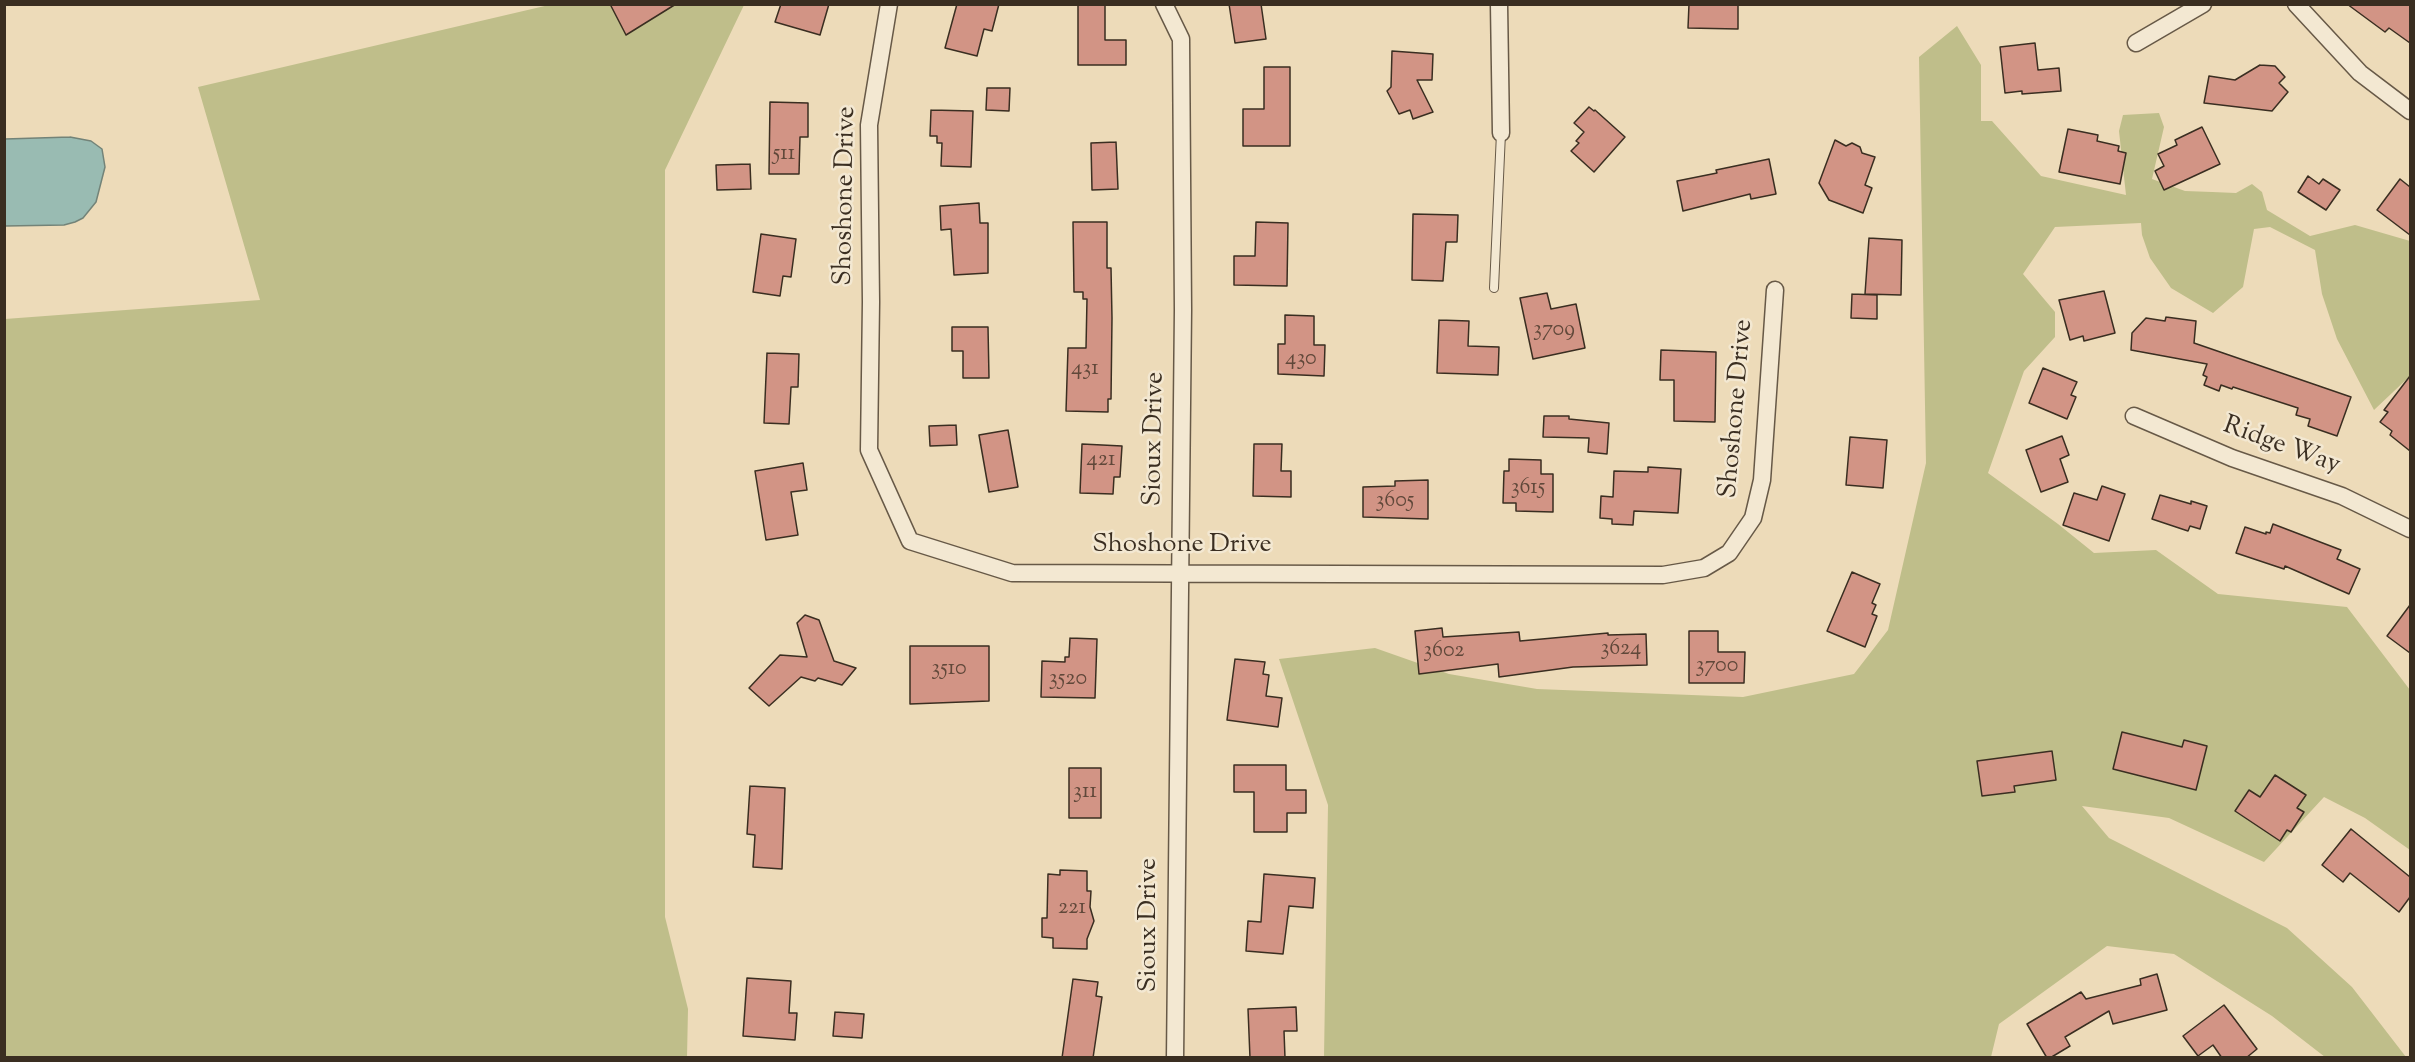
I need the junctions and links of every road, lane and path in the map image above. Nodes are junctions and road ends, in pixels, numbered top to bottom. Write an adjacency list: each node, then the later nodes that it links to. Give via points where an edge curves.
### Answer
1 (889, 4): 13 (street, Shoshone Drive, via 869,125 869,450 910,541 1012,573)
2 (1164, 4): 13 (street, Sioux Drive, via 1181,39 1183,310)
3 (1499, 4): 8 (street)
4 (2203, 4): 6 (street)
5 (2295, 4): 7 (street, via 2360,73)
6 (2136, 43)
7 (2410, 111)
8 (1501, 133): 9 (lane)
9 (1494, 288)
10 (1774, 290): 13 (street, Shoshone Drive, via 1762,480 1753,518 1729,553 1704,568 1662,575)
11 (2134, 416): 12 (street, Ridge Way, via 2232,458 2342,496)
12 (2410, 528)
13 (1179, 572): 14 (street, Sioux Drive)
14 (1175, 1058)

